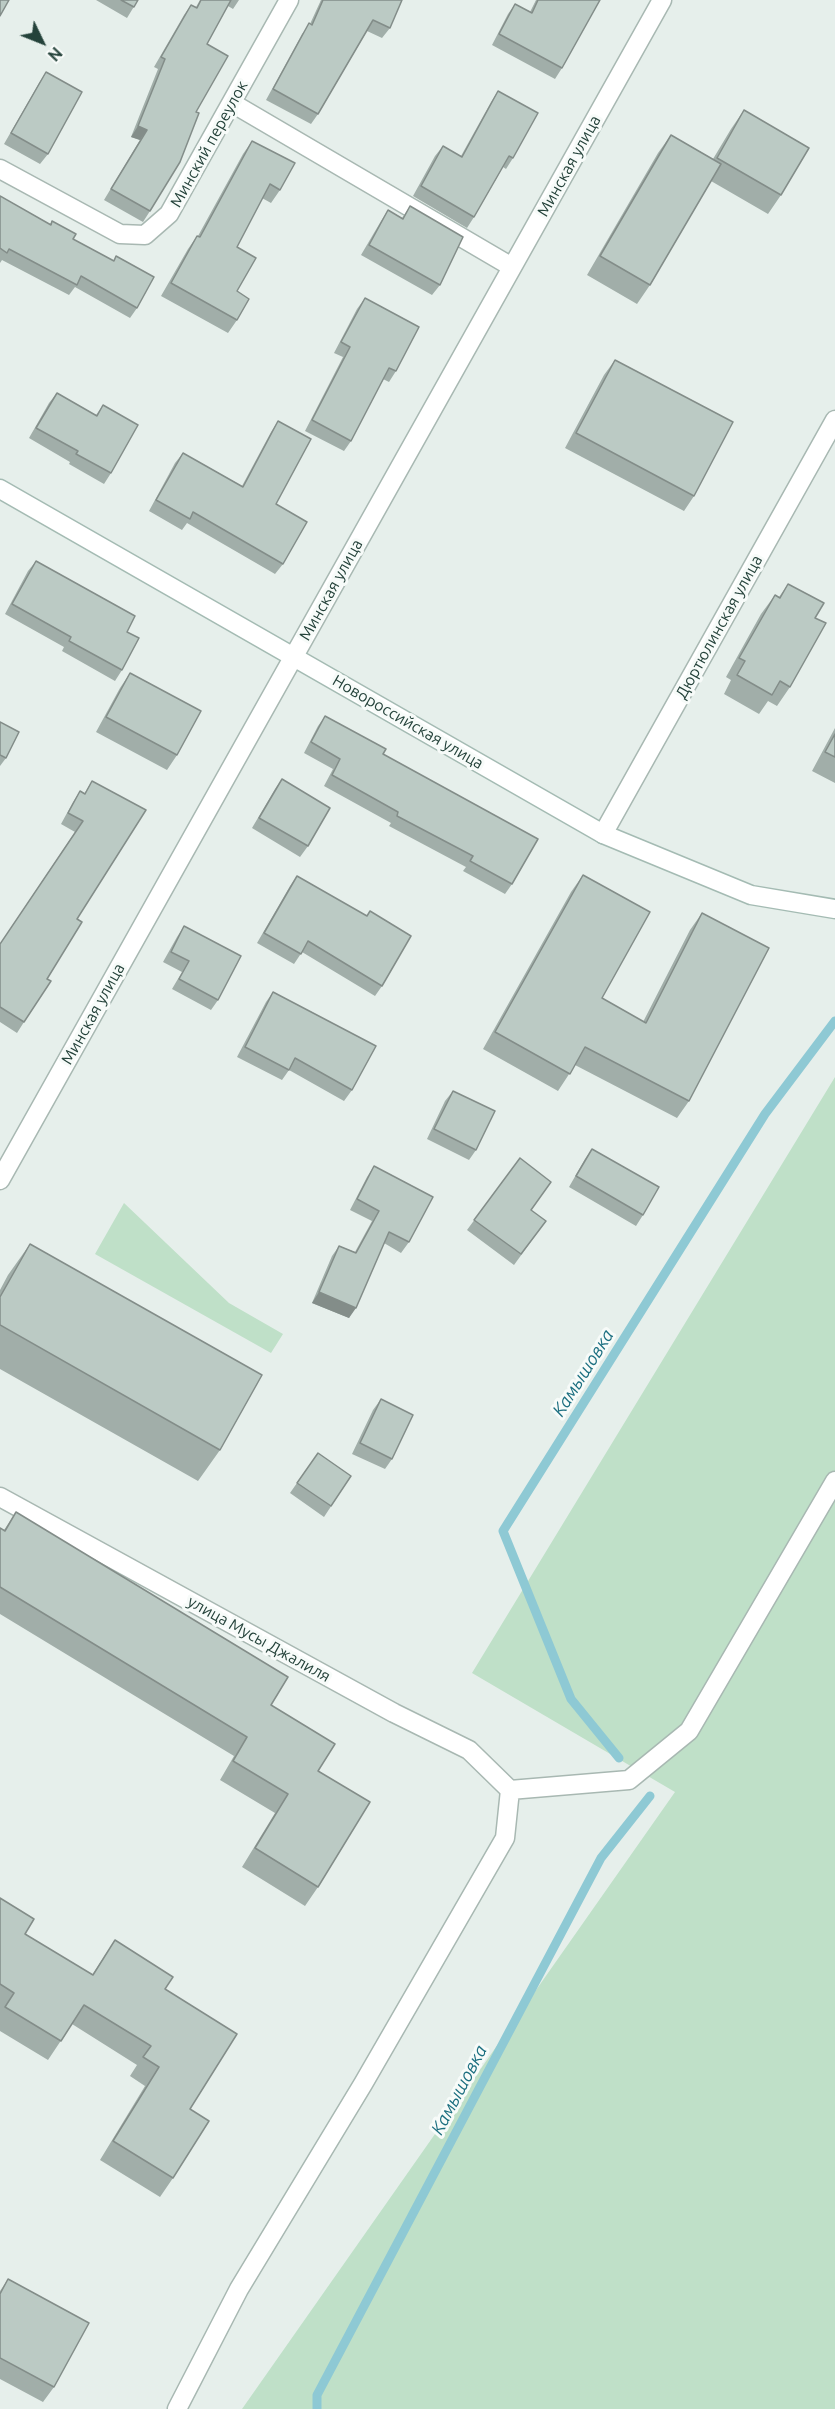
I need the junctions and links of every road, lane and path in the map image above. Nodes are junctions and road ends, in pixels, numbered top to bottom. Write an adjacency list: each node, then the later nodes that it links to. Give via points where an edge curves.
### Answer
1 (289, 0): 3 (street, Минский переулок)
2 (662, 0): 5 (street, Минская улица)
3 (232, 103): 4 (street, Минский переулок, via 169,214 145,235 120,234); 5 (street)
4 (0, 169)
5 (512, 267): 8 (street, Минская улица)
6 (835, 420): 9 (street, Дюртюлинская улица)
7 (0, 489): 8 (street, Новороссийская улица)
8 (294, 656): 9 (street, Новороссийская улица); 11 (street, Минская улица)
9 (603, 834): 10 (street, Новороссийская улица, via 751,895)
10 (835, 909)
11 (0, 1180)
12 (835, 1481): 14 (street, via 689,1731 629,1780)
13 (0, 1497): 14 (street, улица Мусы Джалиля, via 394,1713 469,1750)
14 (510, 1791): 15 (street, via 505,1838 239,2289)
15 (177, 2409)

